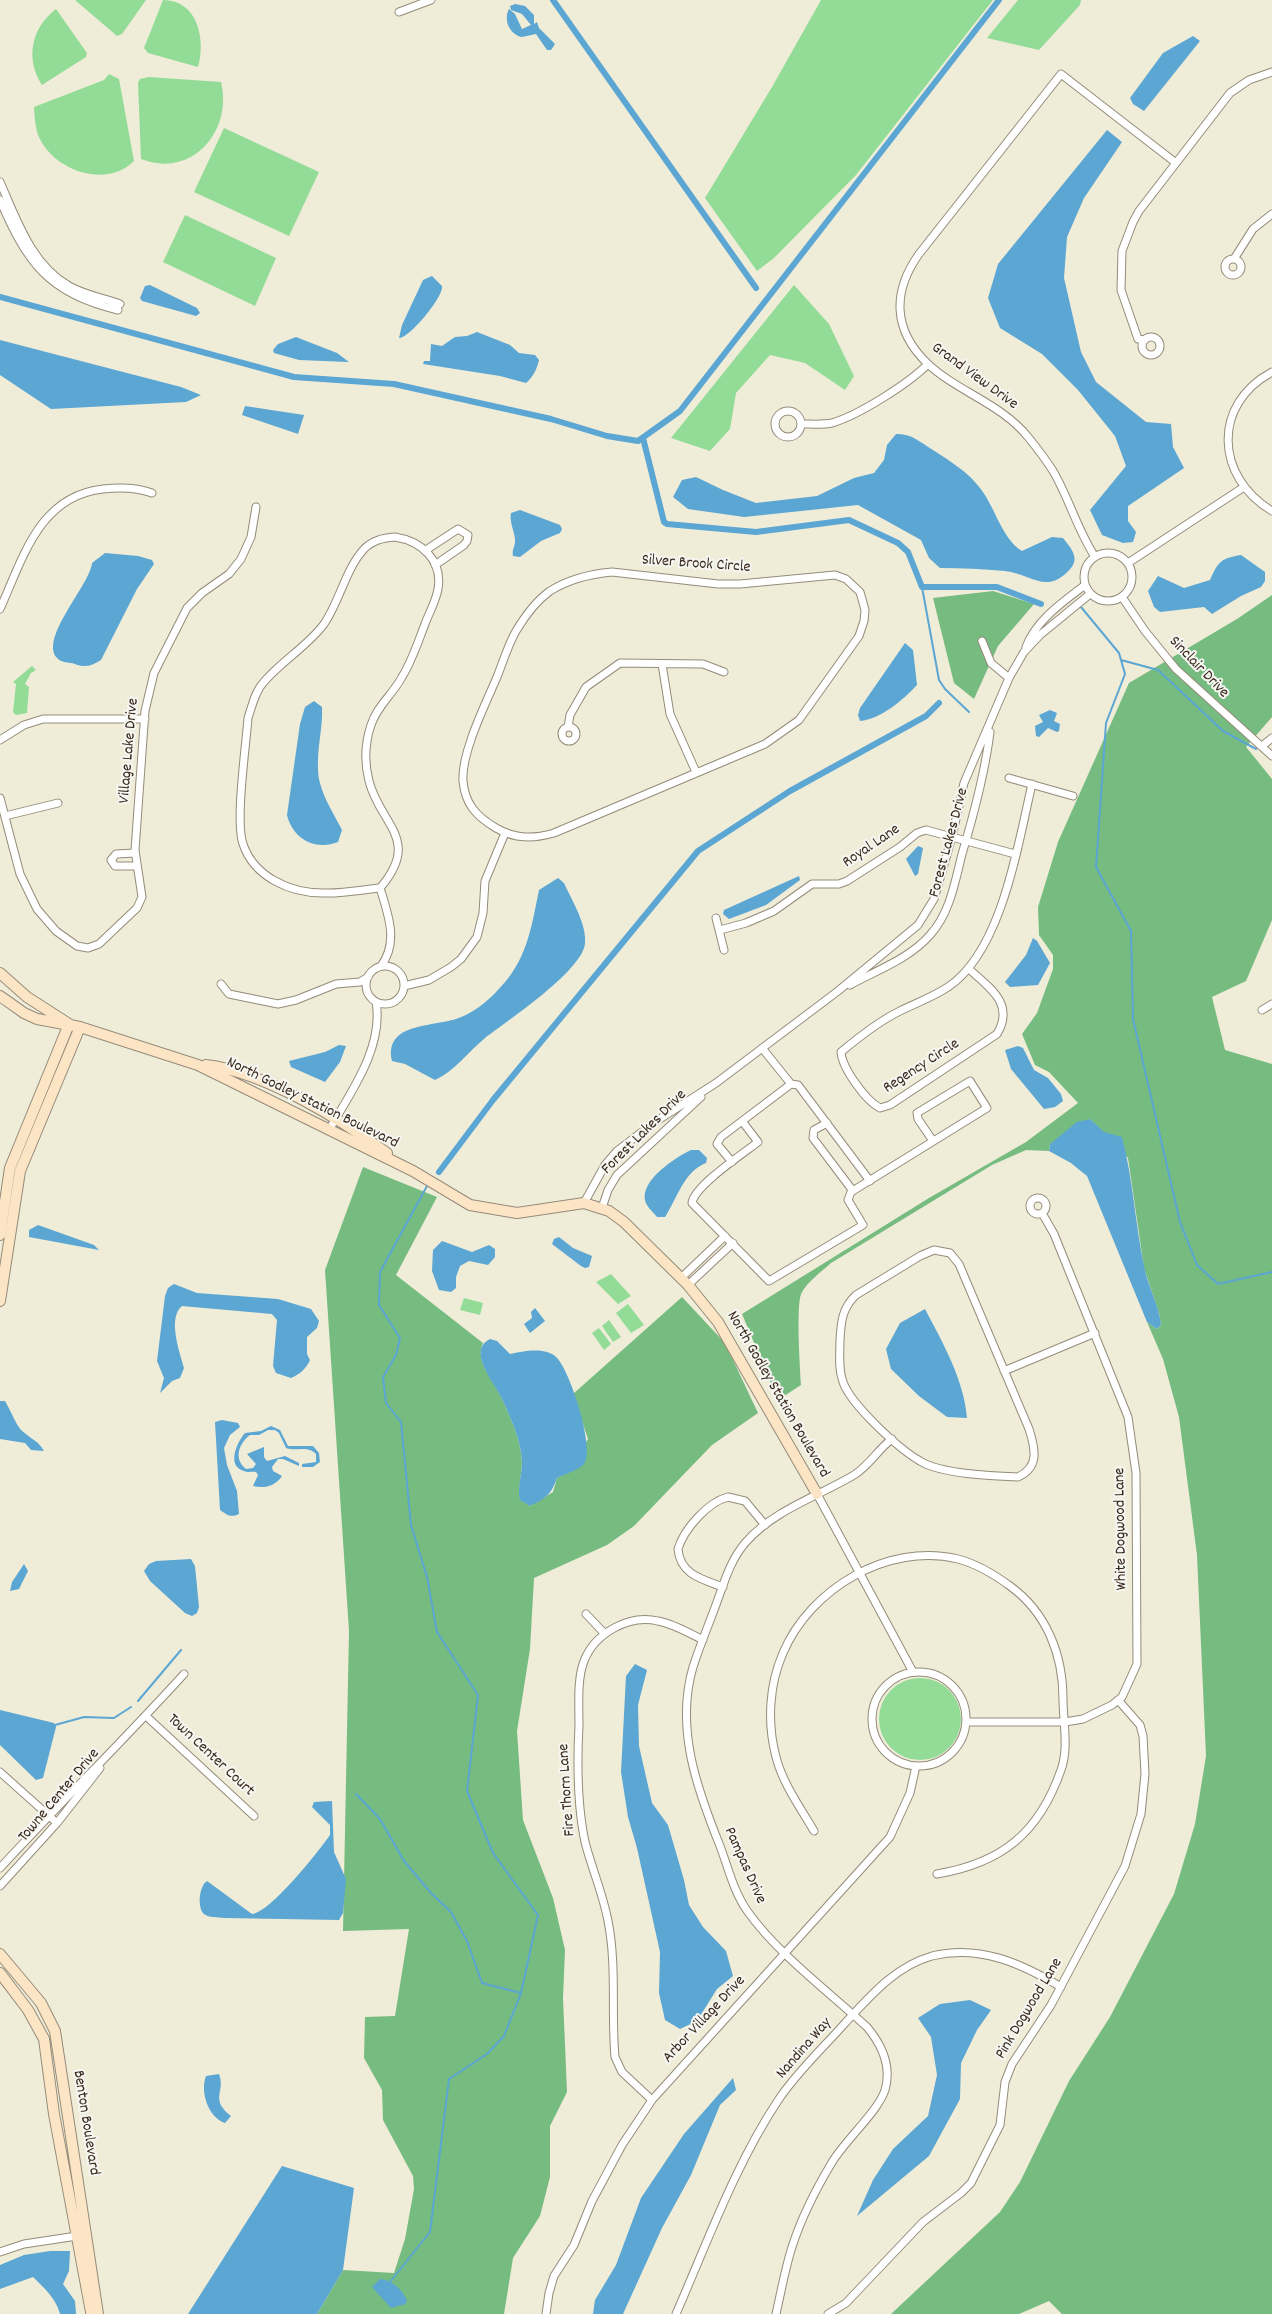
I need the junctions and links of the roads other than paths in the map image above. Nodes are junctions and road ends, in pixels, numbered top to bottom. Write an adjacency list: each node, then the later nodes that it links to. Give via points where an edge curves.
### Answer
1 (429, 1): 2 (street)
2 (400, 12)
3 (1272, 72): 4 (street, via 1250,80 1230,93)
4 (1176, 163): 9 (street, via 1138,211 1122,252 1121,290 1138,338); 10 (street, Grand View Drive, via 1061,74 907,273 899,300 902,325)
5 (0, 182): 6 (street, via 29,245 42,262 68,285 119,307 74,297 50,280 21,245)
6 (0, 200)
7 (1272, 214): 8 (street, via 1254,229)
8 (1234, 259)
9 (1145, 340)
10 (928, 364): 12 (street, via 915,378 850,416 831,423); 18 (street, Grand View Drive, via 1000,411 1027,436 1054,472 1081,535)
11 (1272, 372): 13 (street, via 1259,379 1243,396 1231,420 1228,436 1230,460)
12 (801, 424)
13 (1244, 487): 16 (street); 19 (street)
14 (152, 493): 24 (street, via 136,488 94,490 58,505 39,527)
15 (256, 507): 30 (street, Village Lake Drive, via 251,537 241,560 192,602 178,624 154,673)
16 (1272, 511)
17 (426, 550): 20 (street); 20 (street, via 458,529 468,535 464,545); 49 (street, via 415,542 396,537 374,541 365,549 324,622 304,646 262,683 248,718 241,812 243,844 250,858 267,876 296,890 323,894)
18 (1095, 557): 19 (street, via 1116,554); 21 (street, via 1085,570)
19 (1128, 563): 23 (street, via 1132,578)
20 (435, 565): 49 (street, via 438,591 414,652 402,678 373,719 367,737 369,782 396,835 398,846 394,866)
21 (1085, 586): 22 (street); 26 (street, Forest Lakes Drive, via 1050,612 1029,639)
22 (1090, 594): 23 (street, via 1102,601); 26 (street, Forest Lakes Drive)
23 (1122, 597): 35 (street, Sinclair Drive, via 1176,668 1236,726)
24 (0, 609)
25 (982, 641): 29 (street, via 991,664)
26 (1024, 652): 29 (street, Forest Lakes Drive)
27 (662, 664): 28 (street, via 703,664); 32 (street, via 620,663 586,688 570,715); 37 (street, via 670,714)
28 (724, 672)
29 (1009, 678): 31 (street, Forest Lakes Drive)
30 (145, 719): 34 (street, via 43,719 24,725); 46 (street, Village Lake Drive)
31 (990, 725): 45 (street, Forest Lakes Drive, via 987,760); 45 (street, Forest Lakes Drive, via 964,783)
32 (568, 727)
33 (1272, 738): 35 (street)
34 (0, 740)
35 (1263, 747): 36 (street)
36 (1272, 756)
37 (696, 772): 44 (street, Silver Brook Circle, via 554,833 528,838); 44 (street, Silver Brook Circle, via 765,744 804,714 859,636 865,610 864,600 856,586 835,575 725,584 612,572 577,578 551,590 535,604 515,633 464,765 463,780 470,808)
38 (1009, 778): 39 (street)
39 (1032, 784): 40 (street); 47 (street, Regency Circle)
40 (1073, 796)
41 (0, 798): 43 (street, Village Lake Drive)
42 (58, 802): 43 (street)
43 (5, 816): 48 (street, Village Lake Drive, via 20,874 31,899 51,925 79,947 91,948 99,944 138,906 142,890)
44 (505, 833): 62 (street, via 485,880 483,913 477,937 451,967 429,980)
45 (959, 839): 47 (street, Royal Lane); 51 (street, Royal Lane, via 926,830 917,833 847,881 812,884 774,911); 52 (street, Forest Lakes Drive, via 930,907 918,926); 54 (street, Forest Lakes Drive, via 950,898 941,921 931,935)
46 (135, 853): 48 (street, Village Lake Drive); 48 (street, via 116,854 111,862 116,866)
47 (1015, 854): 58 (street, Regency Circle, via 1000,909 985,946)
48 (136, 866)
49 (380, 888): 55 (street, via 391,921)
50 (716, 918): 51 (street)
51 (720, 930): 53 (street)
52 (900, 942): 54 (street); 65 (street, Forest Lakes Drive)
53 (724, 950)
54 (907, 954): 65 (street, Forest Lakes Drive)
55 (388, 957): 56 (street); 57 (street)
56 (381, 966): 57 (street); 60 (street)
57 (393, 967): 62 (street)
58 (969, 969): 58 (street, Regency Circle, via 949,986 876,1024 842,1052 842,1062 871,1104 880,1108 890,1105 997,1034 1005,1015 1002,1004)
59 (0, 973): 72 (street, North Godley Station Boulevard, via 27,997)
60 (368, 977): 61 (street); 64 (street)
61 (360, 982): 63 (street, via 336,984 278,1004 229,994); 64 (street)
62 (406, 983): 68 (street, via 398,998)
63 (221, 984)
64 (366, 989): 67 (street)
65 (838, 991): 74 (street, Forest Lakes Drive)
66 (0, 996): 72 (street, North Godley Station Boulevard, via 37,1019)
67 (376, 1002): 68 (street); 71 (street)
68 (385, 1004): 71 (street)
69 (1272, 1004): 70 (street)
70 (1262, 1010)
71 (378, 1013): 78 (street, via 364,1068)
72 (69, 1024): 73 (street, North Godley Station Boulevard); 90 (street, via 10,1168)
73 (80, 1027): 75 (street, North Godley Station Boulevard); 94 (street, via 20,1171)
74 (762, 1048): 76 (street, Forest Lakes Drive); 77 (street)
75 (198, 1064): 78 (street, North Godley Station Boulevard, via 242,1074); 81 (street, North Godley Station Boulevard)
76 (716, 1083): 87 (street, Forest Lakes Drive, via 617,1151 605,1165); 88 (street, Forest Lakes Drive, via 617,1175)
77 (791, 1084): 79 (street); 80 (street, via 798,1085)
78 (336, 1118): 81 (street); 84 (street, North Godley Station Boulevard)
79 (742, 1121): 83 (street, via 717,1144); 83 (street, via 758,1142)
80 (827, 1123): 85 (street); 86 (street, via 814,1130 813,1138)
81 (329, 1130): 84 (street, North Godley Station Boulevard)
82 (933, 1141): 82 (street, via 917,1113 970,1081 987,1108); 85 (street)
83 (732, 1162): 91 (street, via 693,1197 692,1203)
84 (413, 1171): 87 (street, North Godley Station Boulevard, via 470,1205 503,1212)
85 (870, 1181): 86 (street)
86 (854, 1191): 92 (street, via 848,1200 863,1225 772,1281)
87 (584, 1203): 88 (street, North Godley Station Boulevard)
88 (602, 1208): 93 (street, North Godley Station Boulevard, via 624,1222)
89 (1042, 1213): 95 (street, White Dogwood Lane)
90 (0, 1235)
91 (725, 1236): 92 (street); 93 (street)
92 (733, 1243): 93 (street)
93 (685, 1282): 98 (street, North Godley Station Boulevard, via 718,1322 738,1353)
94 (0, 1300)
95 (1095, 1333): 96 (street); 107 (street, White Dogwood Lane, via 1128,1417 1136,1473 1137,1664)
96 (1004, 1372): 97 (street, via 1035,1448 1035,1458 1025,1473 1018,1477 995,1476 934,1468 919,1461); 97 (street, via 955,1257 943,1250 920,1256 856,1295 847,1303 841,1322 843,1383 863,1413)
97 (892, 1439): 98 (street, Pampas Drive, via 868,1465)
98 (817, 1494): 99 (street, Pampas Drive); 100 (street, North Godley Station Boulevard)
99 (765, 1525): 101 (street, Pampas Drive, via 736,1556); 101 (street, via 745,1501 728,1497 712,1504 686,1532 678,1549 683,1567)
100 (860, 1573): 105 (street, North Godley Station Boulevard); 110 (street, via 884,1562 937,1556 977,1566 1009,1585 1037,1611 1050,1633 1063,1680); 117 (street, via 813,1608 784,1651 775,1678 770,1723 776,1757 784,1782)
101 (722, 1587): 104 (street, Pampas Drive)
102 (586, 1614): 103 (street)
103 (605, 1634): 104 (street, Fire Thorn Lane, via 637,1620 657,1620); 126 (street, Fire Thorn Lane, via 584,1661 581,1681 580,1807 585,1840 610,1934 615,2057 622,2072)
104 (703, 1640): 121 (street, Pampas Drive, via 687,1696 689,1754 740,1899)
105 (912, 1672): 109 (street, via 932,1673 954,1686 964,1704); 112 (street, via 894,1679 880,1693 873,1708 872,1726 890,1757)
106 (184, 1674): 108 (street, Towne Center Drive)
107 (1118, 1700): 110 (street, via 1083,1719); 124 (street, Pink Dogwood Lane, via 1132,1714 1143,1736 1145,1774 1141,1814 1125,1866)
108 (146, 1716): 111 (street, Towne Center Drive); 115 (street, Town Center Court)
109 (966, 1722): 110 (street); 112 (street, via 960,1743 953,1752 941,1761)
110 (1065, 1722): 119 (street, via 1063,1765 1050,1798 1032,1826 992,1858 961,1870)
111 (120, 1745): 114 (street, Towne Center Drive); 116 (street, Towne Center Drive)
112 (916, 1766): 121 (street, Arbor Village Drive, via 910,1794 890,1837)
113 (0, 1772): 114 (street)
114 (48, 1815): 116 (street); 118 (street, Towne Center Drive)
115 (254, 1816)
116 (57, 1823): 120 (street, Towne Center Drive)
117 (814, 1831)
118 (0, 1868)
119 (937, 1874)
120 (0, 1886)
121 (786, 1953): 125 (street, Pampas Drive); 126 (street, Arbor Village Drive)
122 (0, 1954): 130 (street, Benton Boulevard, via 41,2004 55,2031)
123 (0, 1973): 127 (street, Benton Boulevard, via 28,2010 44,2039 54,2114)
124 (1061, 1987): 125 (street, Nandina Way, via 1005,1959 968,1952 933,1956 903,1969 879,1987); 134 (street, Pink Dogwood Lane, via 1012,2064 1005,2082 1000,2126 971,2182 923,2222 850,2299)
125 (854, 2014): 132 (street, Nandina Way, via 798,2076 762,2127); 133 (street, Pampas Drive, via 879,2041 887,2069 885,2090 880,2102 831,2163 812,2201 792,2246)
126 (652, 2100): 131 (street, Arbor Village Drive, via 622,2146 592,2201 574,2245 554,2276)
127 (77, 2236): 128 (street, via 24,2244); 129 (street, Benton Boulevard)
128 (0, 2252)
129 (92, 2314)
130 (98, 2314)
131 (546, 2314)
132 (676, 2314)
133 (776, 2314)
134 (828, 2314)

